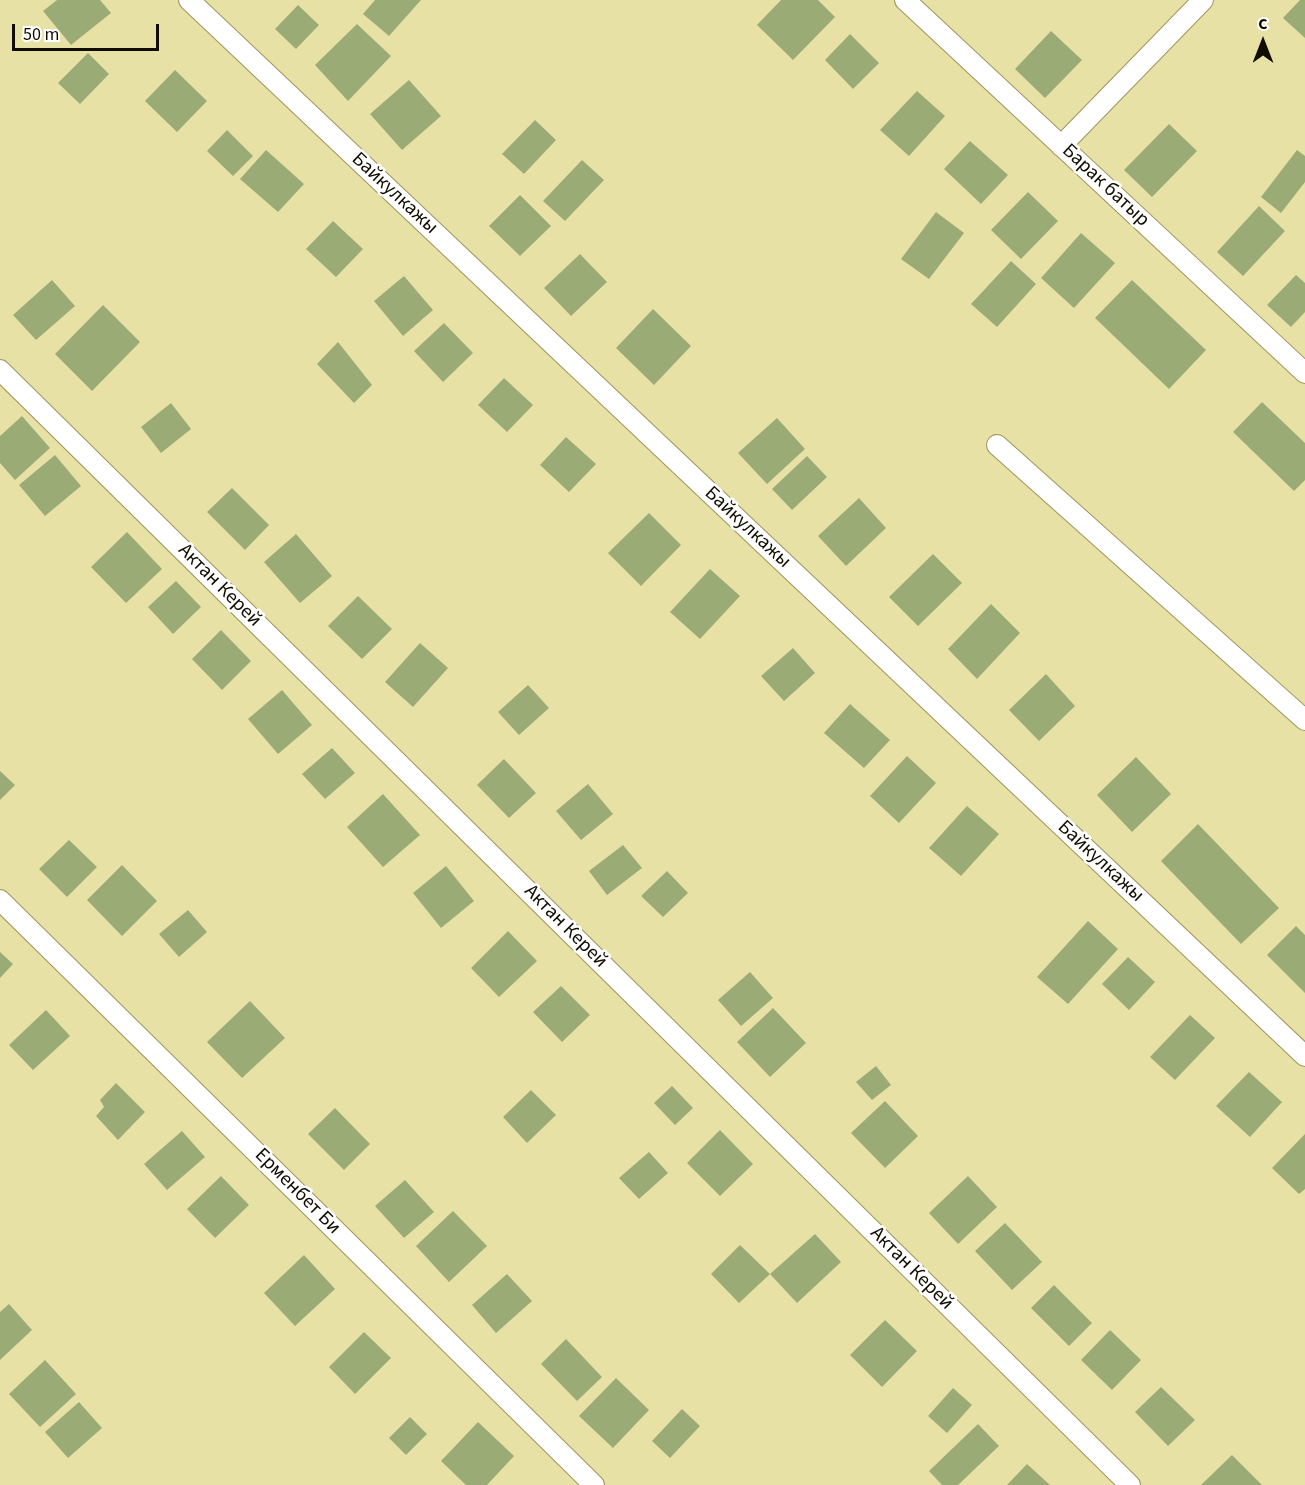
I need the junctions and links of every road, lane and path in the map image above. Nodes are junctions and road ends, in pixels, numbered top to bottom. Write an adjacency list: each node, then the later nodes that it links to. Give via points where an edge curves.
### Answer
1 (189, 0): 10 (street, Байкулкажы)
2 (905, 0): 4 (street, Барак батыр)
3 (1203, 0): 4 (street)
4 (1061, 146): 6 (street, Барак батыр)
5 (0, 370): 12 (street, Актан Керей)
6 (1305, 373)
7 (997, 445): 8 (street)
8 (1305, 720)
9 (0, 900): 11 (street, Ерменбет Би)
10 (1305, 1056)
11 (594, 1485)
12 (1130, 1485)

